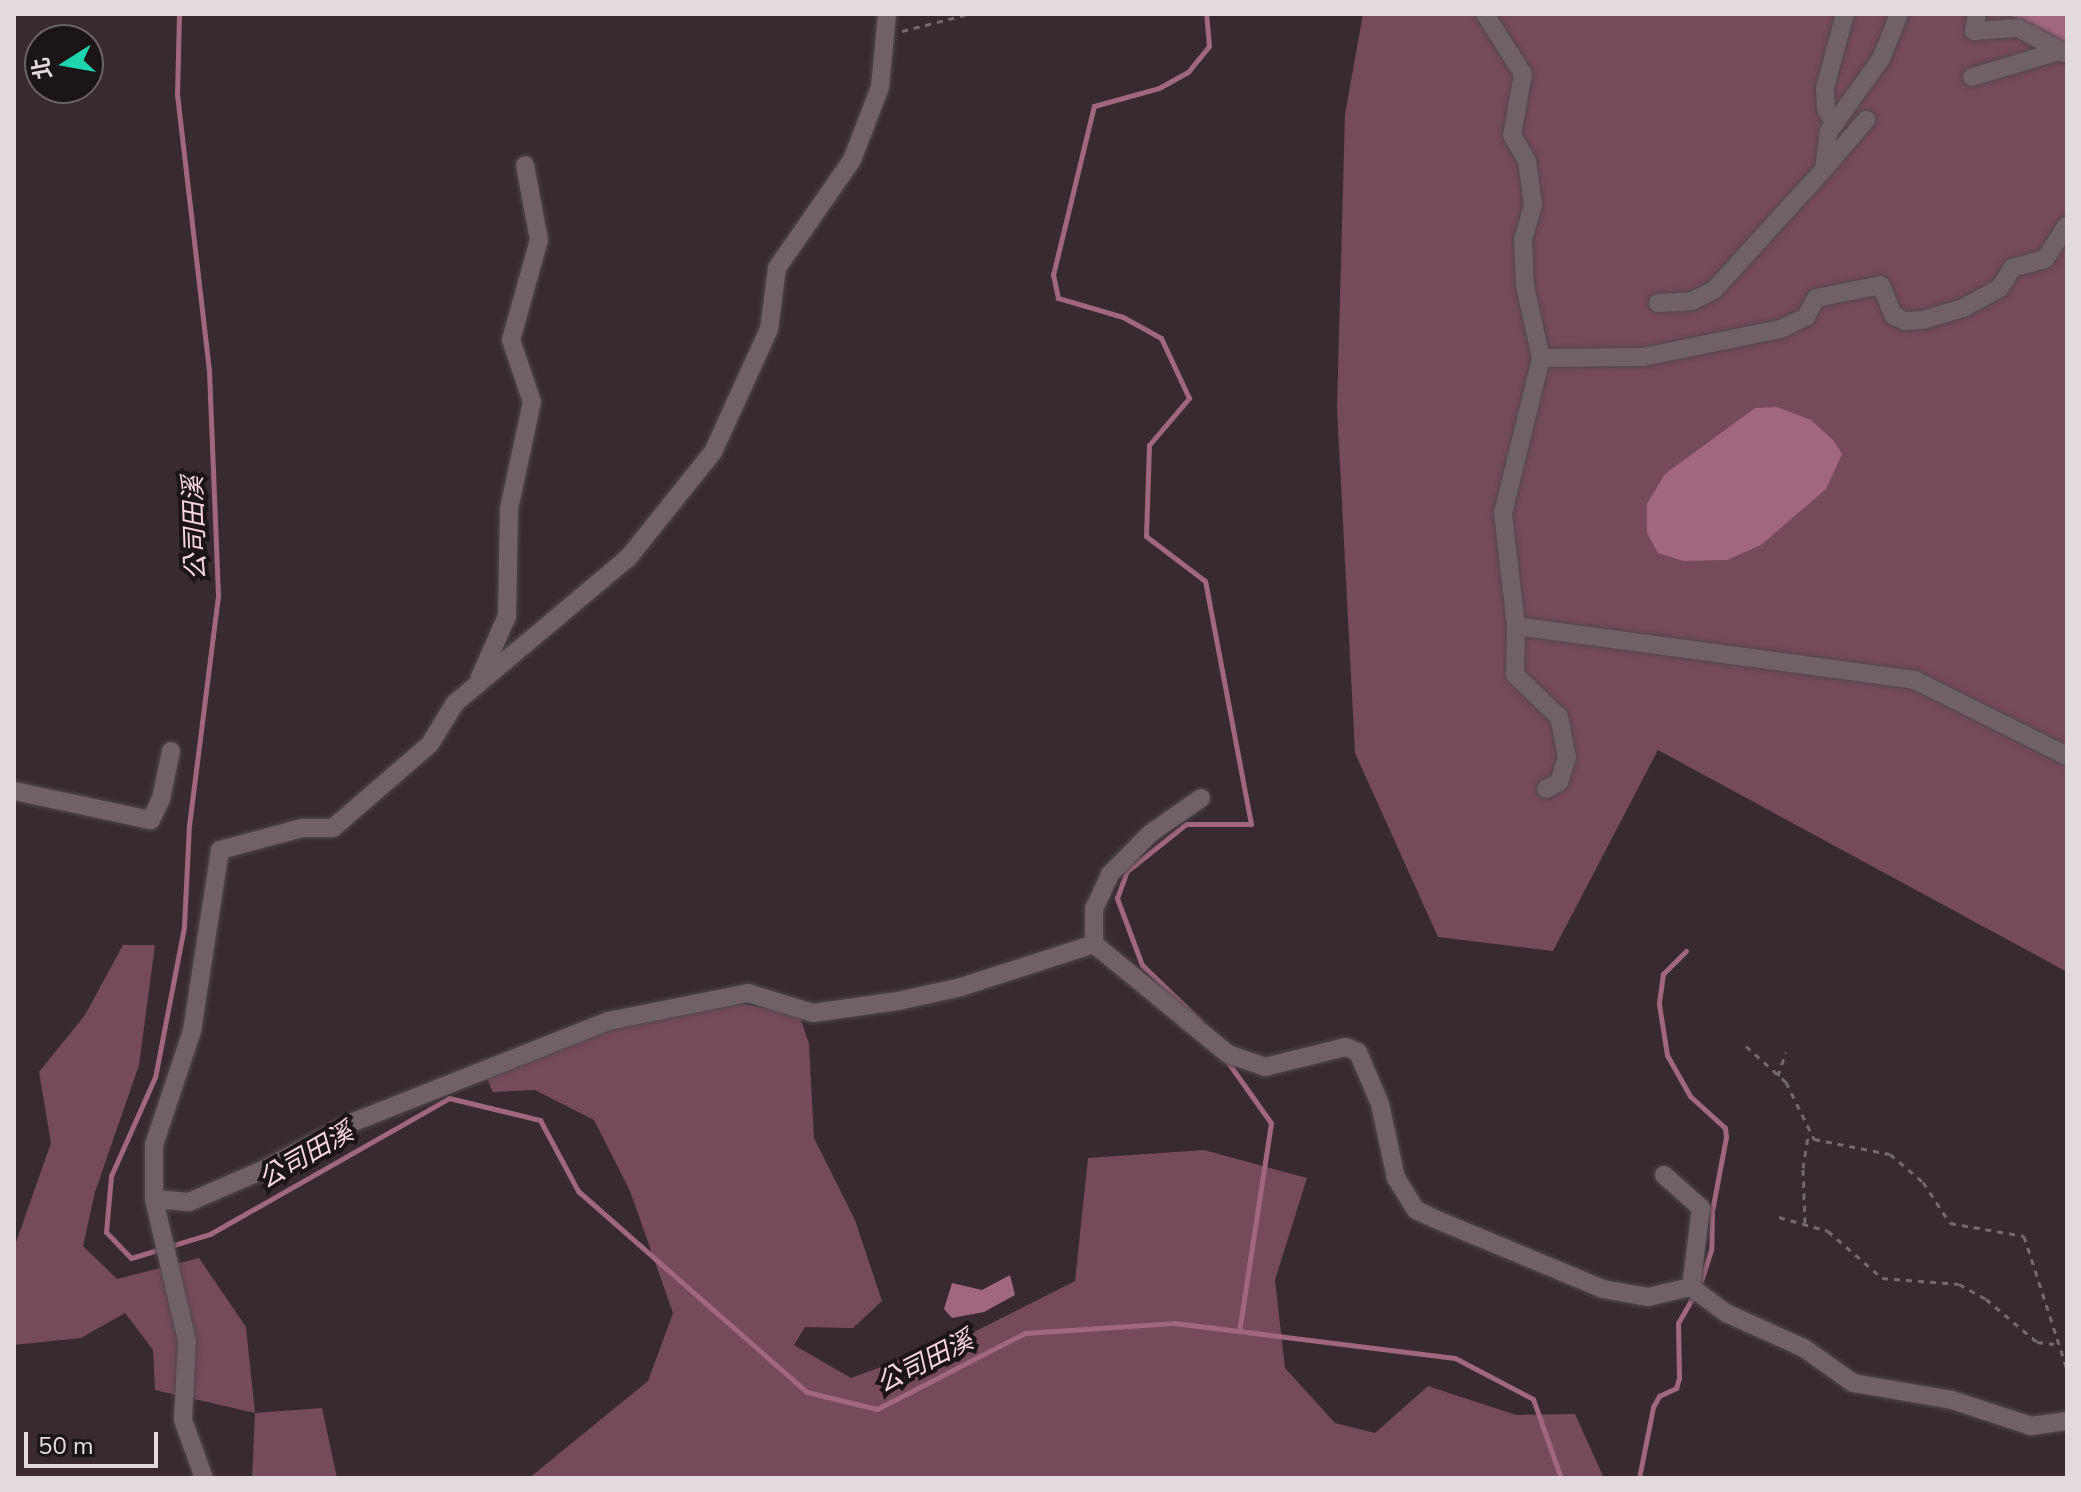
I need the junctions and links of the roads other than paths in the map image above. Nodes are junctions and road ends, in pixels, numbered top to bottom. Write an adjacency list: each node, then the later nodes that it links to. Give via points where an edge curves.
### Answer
1 (887, 14): 16 (street, via 880,87 852,160 777,268 769,329 713,452 628,558)
2 (1485, 14): 14 (street, via 1523,74 1512,135 1527,161 1533,205 1523,240 1525,286)
3 (1845, 14): 9 (street, via 1825,88 1826,109)
4 (1899, 14): 9 (street, via 1881,59)
5 (1977, 14): 6 (street, via 1974,31 2018,28)
6 (2063, 52): 7 (street)
7 (1972, 77)
8 (1866, 120): 11 (street)
9 (1835, 124): 11 (street, via 1829,131)
10 (525, 165): 16 (street, via 539,240 511,340 532,402 509,509 507,616)
11 (1824, 169): 13 (street, via 1714,290 1692,301)
12 (2067, 225): 14 (street, via 2045,259 2012,268 2000,288 1963,308 1923,320 1893,315 1881,285 1816,298 1806,317 1781,329 1643,357)
13 (1658, 303)
14 (1541, 358): 15 (street, via 1503,513)
15 (1516, 626): 18 (street, via 1915,680); 19 (street, via 1515,675 1559,717 1567,758 1559,782)
16 (477, 683): 24 (street, via 455,703 430,744 333,828 302,828 220,850 192,1031 154,1145)
17 (171, 751): 20 (street, via 151,820)
18 (2067, 756)
19 (1546, 789)
20 (14, 791)
21 (1201, 798): 22 (street, via 1151,833 1110,874 1094,909)
22 (1094, 944): 24 (street, via 898,1001 813,1013 748,993 608,1021 351,1123 189,1202); 25 (street, via 1228,1054 1265,1067 1346,1047 1358,1052 1380,1104 1396,1178 1416,1210 1603,1289 1648,1297)
23 (1664, 1175): 25 (street, via 1701,1208)
24 (154, 1199): 27 (street, via 187,1341 183,1420)
25 (1697, 1291): 26 (street, via 1726,1313 1804,1348 1853,1383 1952,1400 2031,1426)
26 (2067, 1421)
27 (204, 1478)

